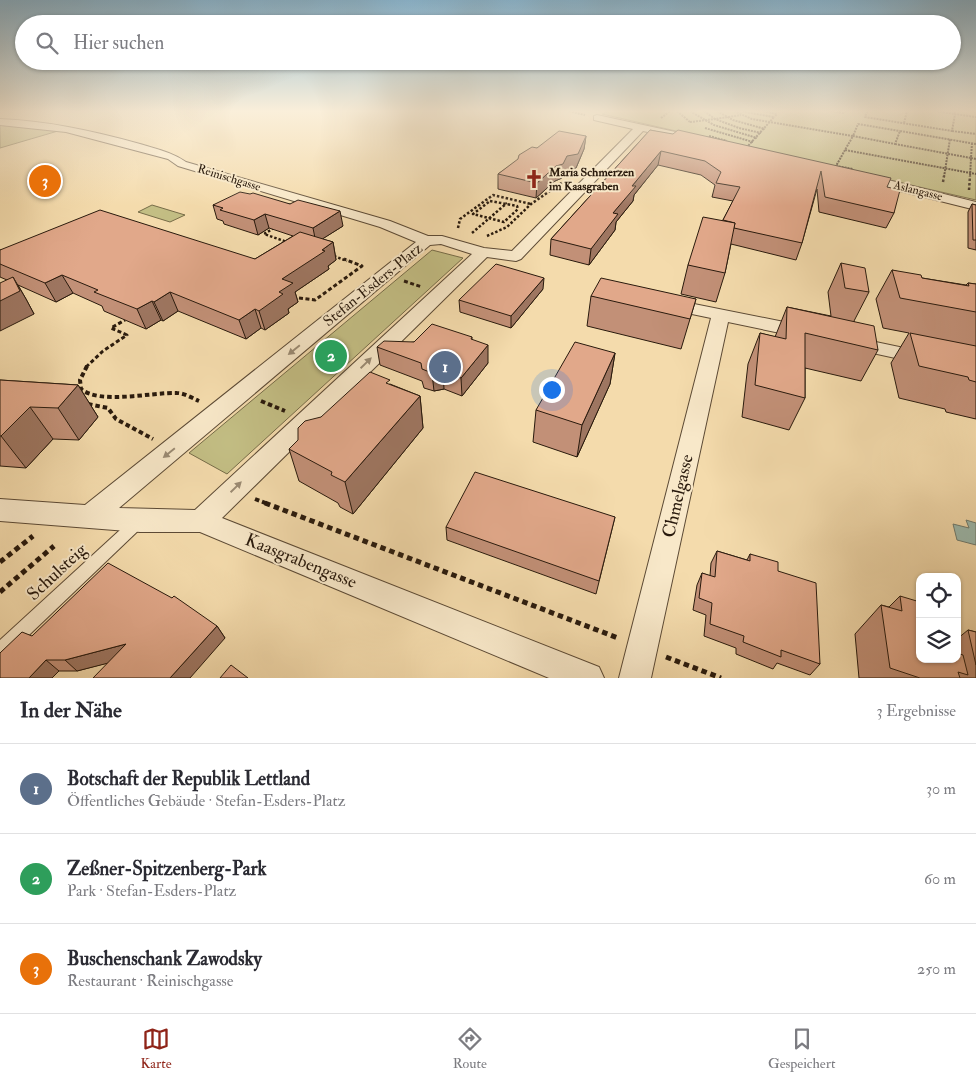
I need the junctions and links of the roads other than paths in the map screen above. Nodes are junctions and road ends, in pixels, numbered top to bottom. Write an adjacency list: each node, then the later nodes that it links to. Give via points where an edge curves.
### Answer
1 (122, 143): 5 (street, Reinischgasse, via 172,157 182,164 385,224)
2 (625, 143): 6 (street, Stefan-Esders-Platz, via 516,256)
3 (835, 168): 4 (street, Aslangasse)
4 (976, 206)
5 (426, 241): 6 (street, Stefan-Esders-Platz, via 442,240 458,245); 11 (street, Stefan-Esders-Platz, one-way to 11)
6 (488, 243): 13 (street, one-way to 6)
7 (662, 302): 8 (street)
8 (721, 315): 9 (street); 16 (street, Chmelgasse)
9 (938, 361)
10 (0, 510): 11 (street, Kaasgrabengasse)
11 (90, 518): 12 (street, Kaasgrabengasse)
12 (140, 521): 13 (street, Kaasgrabengasse); 14 (lane, Schulsteig)
13 (201, 521): 15 (street, Kaasgrabengasse)
14 (0, 651)
15 (588, 678)
16 (635, 678)

